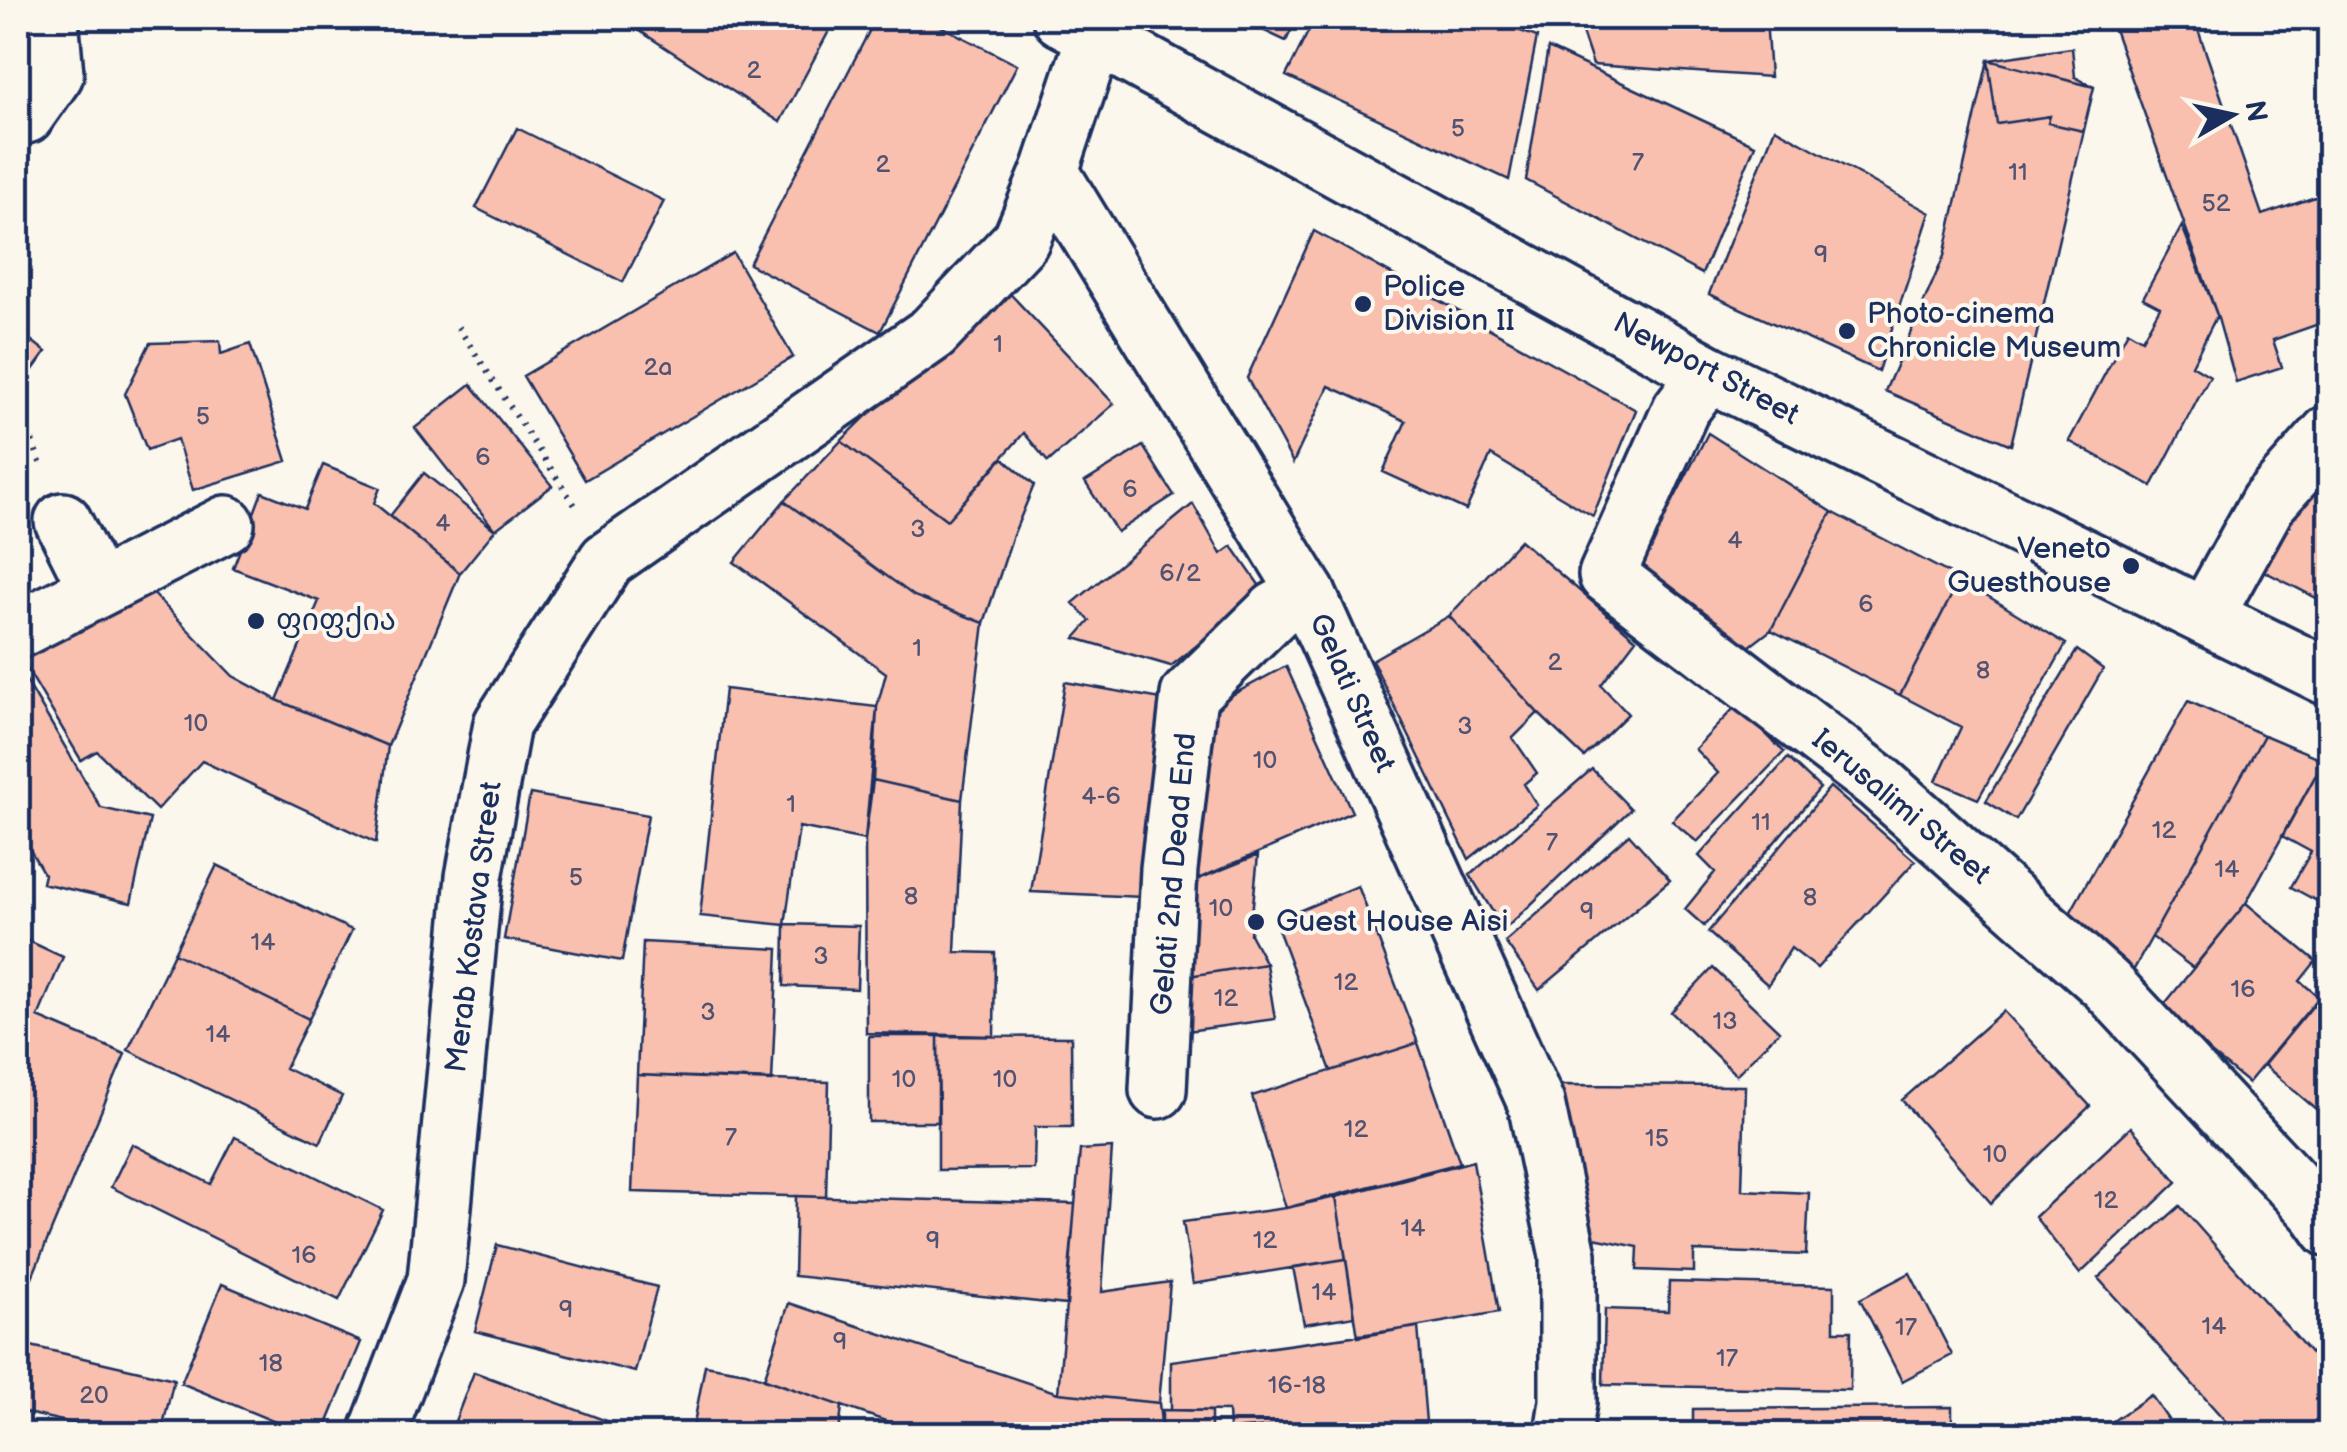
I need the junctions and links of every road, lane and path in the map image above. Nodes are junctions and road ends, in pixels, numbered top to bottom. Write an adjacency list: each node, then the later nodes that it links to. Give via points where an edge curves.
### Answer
1 (50, 18): 3 (street, via 55,74)
2 (1078, 27): 4 (street); 6 (street, Newport Street)
3 (18, 118)
4 (1050, 172): 10 (street, Merab Kostava Street, via 1021,240 933,334); 12 (street, Gelati Street)
5 (458, 328): 10 (path)
6 (1708, 372): 13 (street, Newport Street); 17 (street, Ierusalimi Street, via 1681,409 1607,575 1878,782 2106,984)
7 (2330, 433): 13 (street, via 2268,503)
8 (64, 521): 11 (street)
9 (226, 524): 11 (street)
10 (607, 560): 18 (street, Merab Kostava Street, via 502,724 474,877 436,1280)
11 (97, 589): 14 (street)
12 (1307, 593): 16 (street, Gelati 2nd Dead End, via 1276,610 1189,696 1169,869); 19 (street, Gelati Street, via 1536,1103 1568,1256)
13 (2204, 617): 15 (street, Newport Street)
14 (18, 630)
15 (2330, 678)
16 (1158, 1090)
17 (2330, 1229)
18 (378, 1434)
19 (1563, 1434)

